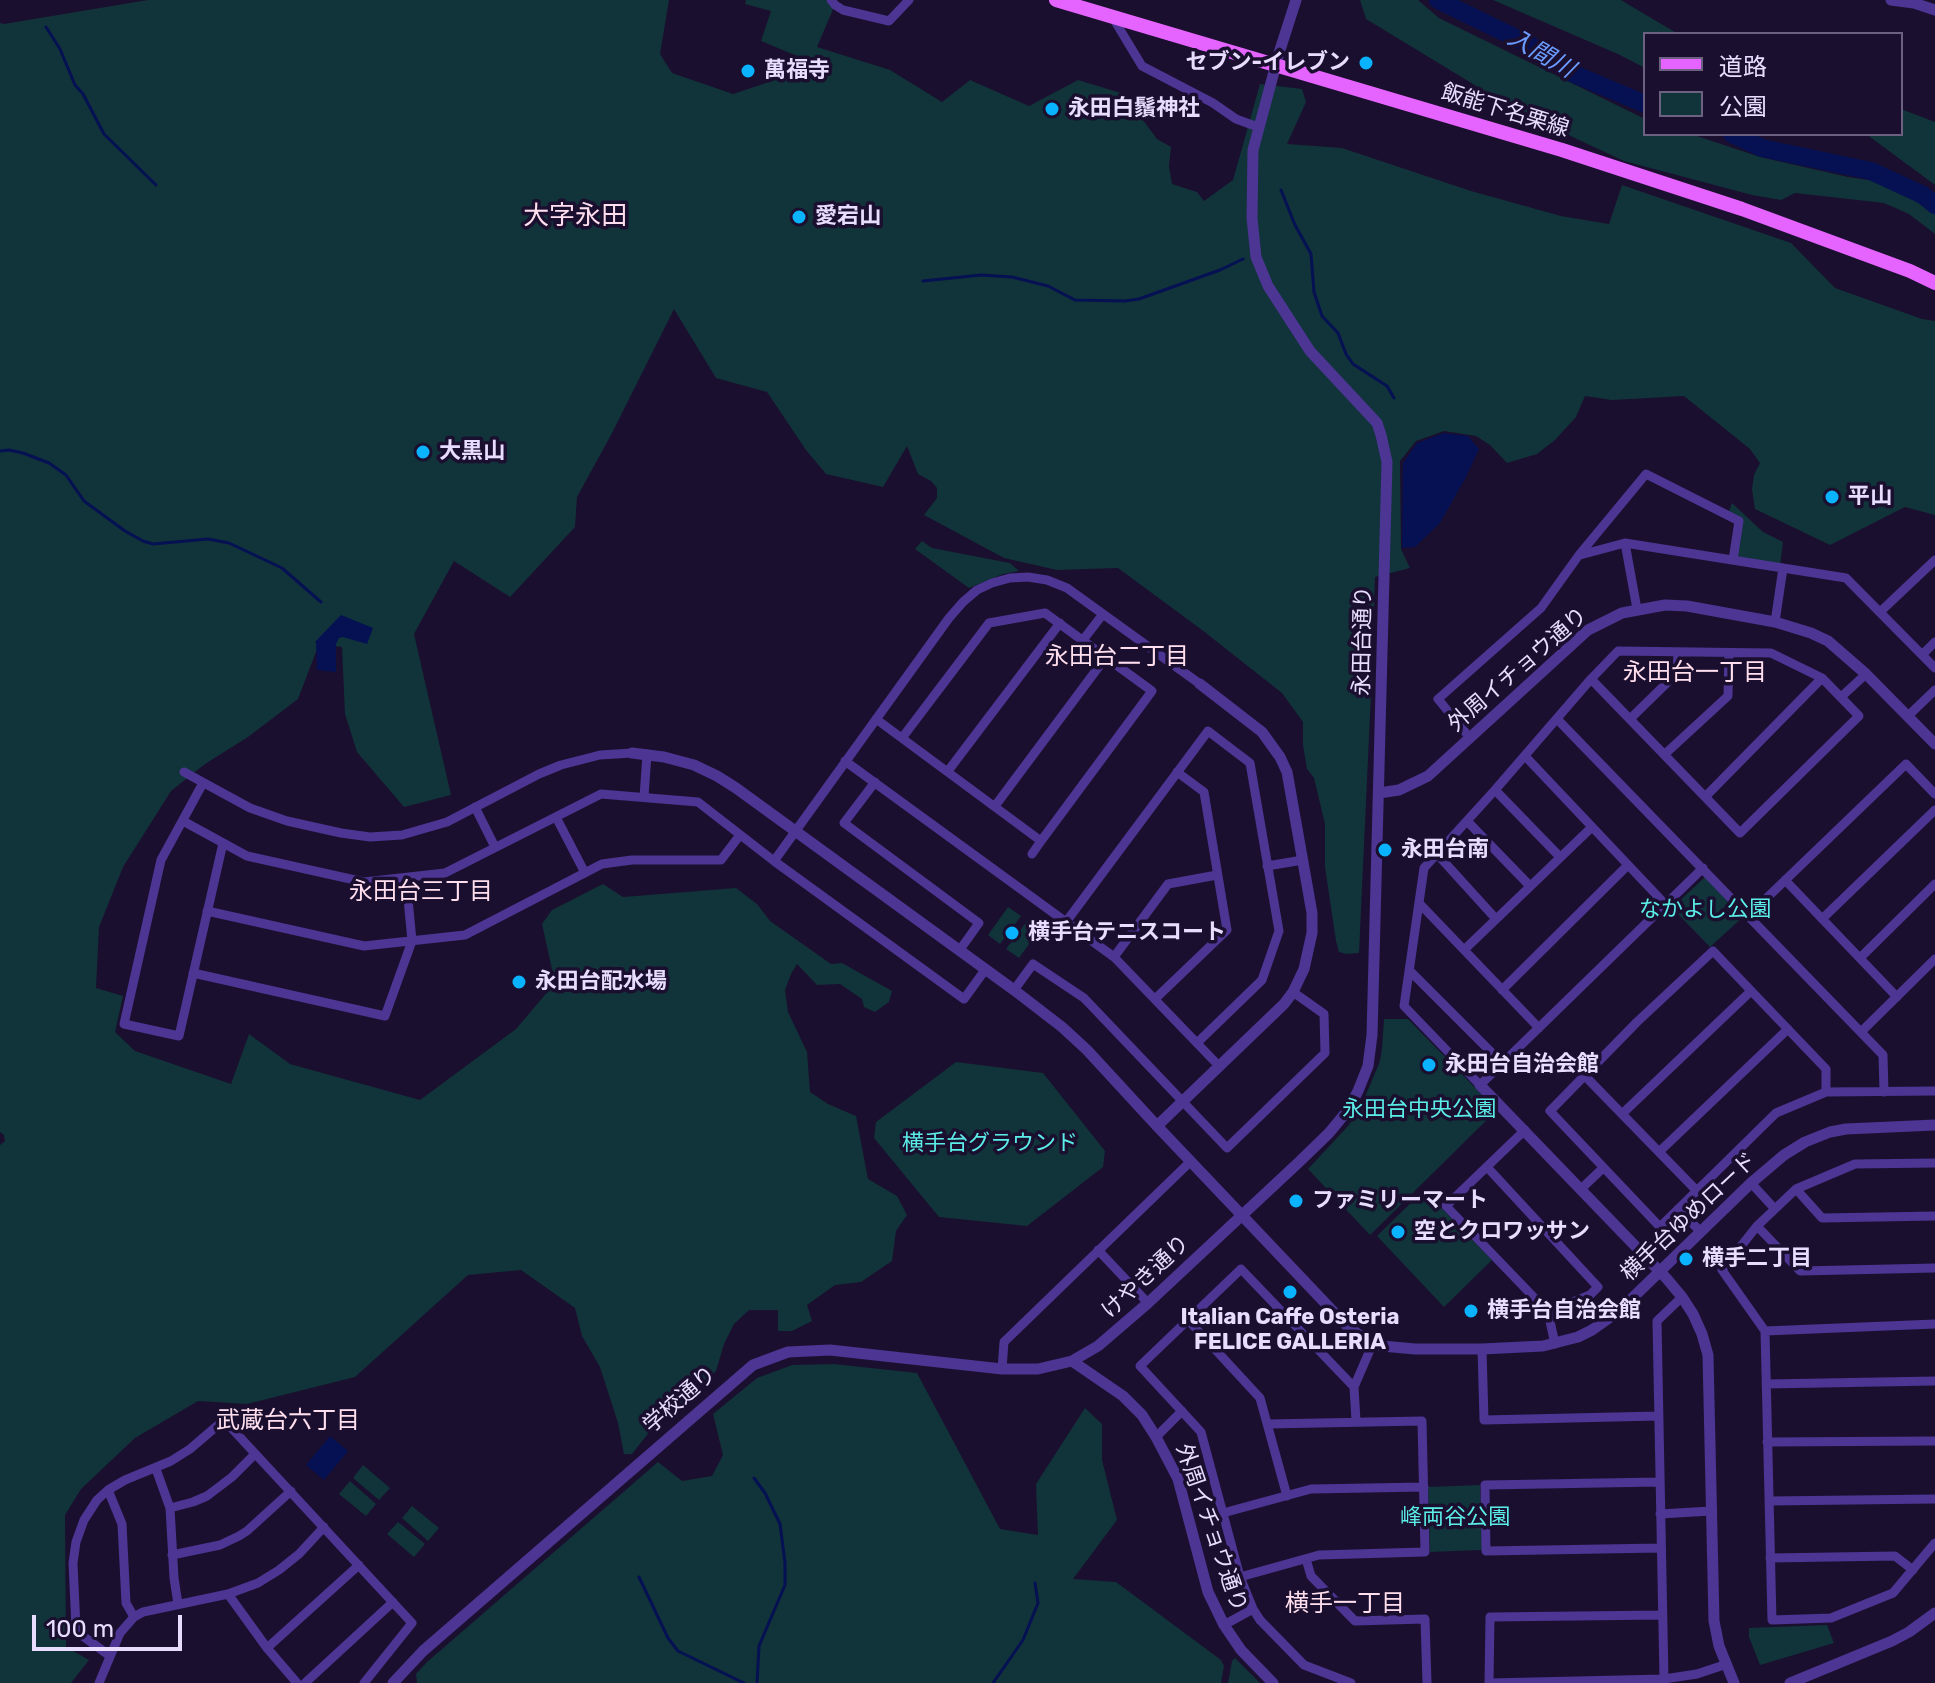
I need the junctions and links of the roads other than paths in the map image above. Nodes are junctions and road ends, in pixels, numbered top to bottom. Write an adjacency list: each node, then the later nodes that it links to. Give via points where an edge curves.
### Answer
1 (831, 0): 2 (street, via 843,10 889,21)
2 (909, 0)
3 (1056, 0): 7 (main road, 飯能下名栗線)
4 (1296, 0): 8 (street, 永田台通り)
5 (1891, 0): 6 (street)
6 (1935, 10)
7 (1113, 18): 8 (main road, 飯能下名栗線); 9 (street, via 1142,66)
8 (1275, 64): 9 (street, 永田台通り); 10 (main road, 飯能下名栗線, via 1684,190)
9 (1258, 127): 52 (street, 永田台通り, via 1251,164 1252,218 1261,271 1310,351 1377,423 1387,462)
10 (1935, 283)
11 (1625, 543): 12 (street); 13 (street); 16 (street)
12 (1579, 555): 13 (street, via 1646,474 1739,521); 39 (street, via 1541,608 1438,699)
13 (1733, 560): 15 (street)
14 (1935, 560): 17 (street)
15 (1783, 568): 17 (street, via 1846,578); 19 (street)
16 (1637, 609): 19 (street, 外周イチョウ通り, via 1687,606); 39 (street, 外周イチョウ通り, via 1588,630)
17 (1880, 612): 25 (street)
18 (1103, 614): 21 (street); 31 (street); 35 (street, via 1047,580 1028,577 992,583 977,590 949,618)
19 (1775, 622): 28 (street, 外周イチョウ通り, via 1828,641)
20 (1060, 623): 21 (street); 38 (street, via 1045,613 989,623); 46 (street)
21 (1083, 640): 26 (street)
22 (1935, 642): 25 (street)
23 (1678, 652): 24 (street); 30 (street, via 1618,651); 37 (street, via 1677,673)
24 (1729, 653): 29 (street, via 1771,653); 43 (street, via 1728,696)
25 (1922, 655): 27 (street)
26 (1106, 657): 56 (street); 65 (street, via 1152,691)
27 (1935, 668)
28 (1866, 674): 33 (street); 34 (street, 外周イチョウ通り)
29 (1822, 678): 33 (street); 54 (street)
30 (1591, 679): 36 (street); 37 (street)
31 (1200, 684): 71 (street, via 1262,732 1280,757)
32 (1933, 695): 34 (street)
33 (1841, 697): 54 (street, via 1859,716 1740,833)
34 (1908, 716): 40 (street, 外周イチョウ通り)
35 (876, 719): 38 (street); 45 (street)
36 (1557, 719): 44 (street); 75 (street)
37 (1630, 719): 43 (street)
38 (902, 738): 46 (street)
39 (1470, 738): 52 (street, 外周イチョウ通り, via 1428,776)
40 (1935, 744)
41 (632, 753): 42 (street, 横手台ゆめロード); 57 (street, via 561,765)
42 (647, 754): 55 (street); 63 (street, 横手台ゆめロード, via 717,776)
43 (1665, 754): 54 (street)
44 (1525, 756): 51 (street); 62 (street)
45 (845, 761): 49 (street); 63 (street)
46 (948, 771): 56 (street)
47 (184, 772): 50 (street)
48 (1177, 772): 74 (street, via 1208,731 1250,763); 77 (street, via 1204,792); 88 (street)
49 (875, 782): 88 (street); 91 (street, via 844,823 979,923)
50 (203, 783): 57 (street, via 287,821 370,837 425,830); 60 (street)
51 (1495, 790): 61 (street); 70 (street)
52 (1379, 793): 131 (street, 永田台通り, via 1368,1066 1339,1122)
53 (1935, 794): 79 (street, via 1906,764)
54 (1706, 796)
55 (644, 797): 59 (street, via 601,794); 64 (street, via 698,802)
56 (995, 806): 65 (street)
57 (475, 807): 67 (street)
58 (1935, 810): 87 (street)
59 (556, 817): 67 (street); 76 (street)
60 (183, 821): 66 (street); 97 (street, via 161,860 124,1024 179,1036)
61 (1467, 821): 69 (street); 81 (street)
62 (1592, 827): 70 (street); 73 (street)
63 (795, 831): 72 (street); 91 (street, 横手台ゆめロード)
64 (740, 835): 72 (street); 76 (street, via 721,860 632,860 602,864)
65 (1041, 841): 68 (street)
66 (223, 843): 78 (street, via 247,856 364,882); 84 (street)
67 (495, 847): 78 (street, via 445,873)
68 (1032, 854)
69 (1437, 854): 82 (street, via 1424,868); 86 (street)
70 (1560, 857): 81 (street)
71 (1303, 860): 74 (street); 101 (street, via 1312,933)
72 (774, 861): 95 (street, via 964,999)
73 (1628, 865): 83 (street); 99 (street)
74 (1267, 866): 107 (street, via 1279,931 1262,980)
75 (1703, 868): 83 (street); 85 (street)
76 (585, 873): 89 (street, via 465,935)
77 (1217, 875): 92 (street, via 1168,884); 103 (street, via 1227,930)
78 (406, 878): 89 (street)
79 (1785, 880): 85 (street); 87 (street)
80 (1935, 884): 93 (street)
81 (1530, 886): 86 (street)
82 (1419, 903): 90 (street); 96 (street)
83 (1665, 904): 104 (street)
84 (207, 911): 89 (street, via 364,946); 97 (street)
85 (1749, 915): 106 (street)
86 (1496, 919): 90 (street)
87 (1822, 919): 93 (street)
88 (1066, 922): 92 (street)
89 (412, 941): 97 (street, via 385,1016)
90 (1464, 950): 99 (street)
91 (959, 951): 95 (street, 横手台ゆめロード)
92 (1114, 957): 103 (street)
93 (1860, 958): 102 (street)
94 (1935, 959): 102 (street)
95 (985, 970): 98 (street, 横手台ゆめロード)
96 (1409, 970): 108 (street); 111 (street, via 1404,1006)
97 (193, 973)
98 (1014, 990): 115 (street, via 1033,964 1084,998); 118 (street, 横手台ゆめロード, via 1087,1050)
99 (1502, 990): 104 (street)
100 (1751, 991): 105 (street); 110 (street, via 1713,951); 116 (street)
101 (1293, 992): 109 (street); 115 (street, via 1324,1014 1325,1053 1227,1148)
102 (1897, 997): 106 (street)
103 (1155, 999): 107 (street)
104 (1539, 1028): 108 (street)
105 (1788, 1029): 113 (street, via 1826,1069); 120 (street)
106 (1862, 1031): 114 (street, via 1883,1055)
107 (1197, 1043): 109 (street)
108 (1502, 1063): 111 (street)
109 (1219, 1066): 115 (street)
110 (1585, 1076): 116 (street); 124 (street, via 1550,1111)
111 (1480, 1085): 119 (street)
112 (1935, 1091): 114 (street)
113 (1826, 1092): 114 (street); 128 (street, via 1776,1113)
114 (1884, 1092)
115 (1182, 1102): 118 (street)
116 (1622, 1114): 120 (street)
117 (1935, 1125): 125 (street, 横手台ゆめロード, via 1830,1132 1784,1155)
118 (1157, 1126): 121 (street, 横手台ゆめロード)
119 (1525, 1130): 123 (street); 126 (street)
120 (1659, 1152): 128 (street)
121 (1190, 1162): 131 (street, 横手台ゆめロード); 135 (street)
122 (1935, 1163): 127 (street, via 1855,1164)
123 (1487, 1167): 140 (street, via 1446,1206); 140 (street, via 1598,1287)
124 (1603, 1168): 126 (street); 130 (street, via 1660,1227)
125 (1751, 1183): 129 (street); 134 (street, 横手台ゆめロード)
126 (1581, 1189): 137 (street)
127 (1796, 1189): 129 (street); 132 (street, via 1822,1218)
128 (1697, 1191): 130 (street)
129 (1774, 1208): 133 (street)
130 (1678, 1209): 134 (street)
131 (1241, 1215): 139 (street, けやき通り); 144 (street, 横手台ゆめロード, via 1347,1326)
132 (1935, 1216)
133 (1757, 1226): 136 (street, via 1800,1271); 143 (street, via 1722,1270)
134 (1701, 1232): 137 (street, 横手台ゆめロード)
135 (1098, 1250): 139 (street); 148 (street, via 1004,1342)
136 (1935, 1268)
137 (1660, 1272): 138 (street); 145 (street, 横手台ゆめロード, via 1605,1321)
138 (1682, 1297): 153 (street, via 1657,1321); 169 (street, via 1708,1355)
139 (1148, 1303): 147 (street, けやき通り)
140 (1548, 1312): 145 (street)
141 (1188, 1320): 151 (street, via 1241,1269); 152 (street, via 1140,1366); 155 (street, via 1260,1398)
142 (1935, 1324): 143 (street)
143 (1765, 1331): 150 (street)
144 (1373, 1343): 146 (street, 横手台ゆめロード); 151 (street)
145 (1555, 1344): 146 (street, 横手台ゆめロード)
146 (1482, 1349): 153 (street, via 1484,1420)
147 (1072, 1361): 148 (street, 学校通り, via 1038,1369); 156 (street, 外周イチョウ通り, via 1123,1396)
148 (1002, 1369): 197 (street, 学校通り, via 830,1350 788,1352 753,1365 423,1651)
149 (1935, 1381): 150 (street)
150 (1766, 1384): 158 (street)
151 (1354, 1387): 154 (street)
152 (1182, 1411): 156 (street); 170 (street, via 1201,1432)
153 (1658, 1416): 161 (street)
154 (1356, 1421): 155 (street); 162 (street, via 1422,1421)
155 (1268, 1424): 165 (street)
156 (1156, 1437): 188 (street, 外周イチョウ通り, via 1178,1479 1208,1592)
157 (1935, 1441): 158 (street)
158 (1767, 1442): 167 (street)
159 (255, 1454): 160 (street, via 224,1420); 164 (street); 168 (street, via 207,1496)
160 (156, 1469): 163 (street); 168 (street)
161 (1659, 1482): 171 (street); 174 (street, via 1485,1485 1486,1551)
162 (1424, 1487): 165 (street, via 1311,1489); 177 (street, via 1425,1552)
163 (108, 1490): 187 (street, via 122,1524 126,1603); 190 (street, via 84,1520 73,1563 76,1628)
164 (291, 1491): 172 (street); 175 (street, via 239,1536)
165 (1287, 1496): 170 (street)
166 (1935, 1499): 167 (street)
167 (1769, 1501): 176 (street)
168 (170, 1508): 175 (street)
169 (1711, 1511): 171 (street); 191 (street, via 1714,1621)
170 (1223, 1513): 180 (street)
171 (1660, 1514): 174 (street)
172 (324, 1527): 178 (street); 181 (street, via 279,1570)
173 (1935, 1543): 179 (street)
174 (1660, 1548): 186 (street)
175 (172, 1555): 183 (street)
176 (1770, 1558): 179 (street, via 1895,1556); 179 (street, via 1772,1620 1831,1618 1893,1593)
177 (1306, 1559): 180 (street); 200 (street, via 1311,1576 1355,1621 1425,1619)
178 (359, 1565): 182 (street); 189 (street)
179 (1913, 1570)
180 (1240, 1577): 184 (street)
181 (228, 1594): 183 (street); 189 (street)
182 (393, 1602): 195 (street); 196 (street, via 412,1623)
183 (178, 1604): 187 (street)
184 (1253, 1609): 188 (street); 199 (street, via 1304,1665)
185 (1935, 1613): 202 (street, via 1892,1641)
186 (1662, 1615): 192 (street); 192 (street, via 1490,1617 1489,1683)
187 (134, 1617): 190 (street)
188 (1224, 1625): 198 (street, 外周イチョウ通り)
189 (267, 1648): 194 (street)
190 (110, 1656): 193 (street)
191 (1727, 1664): 192 (street); 201 (street)
192 (1664, 1679)
193 (99, 1683)
194 (297, 1683)
195 (305, 1683)
196 (364, 1683)
197 (393, 1683)
198 (1273, 1683)
199 (1351, 1683)
200 (1427, 1683)
201 (1734, 1683)
202 (1790, 1683)

